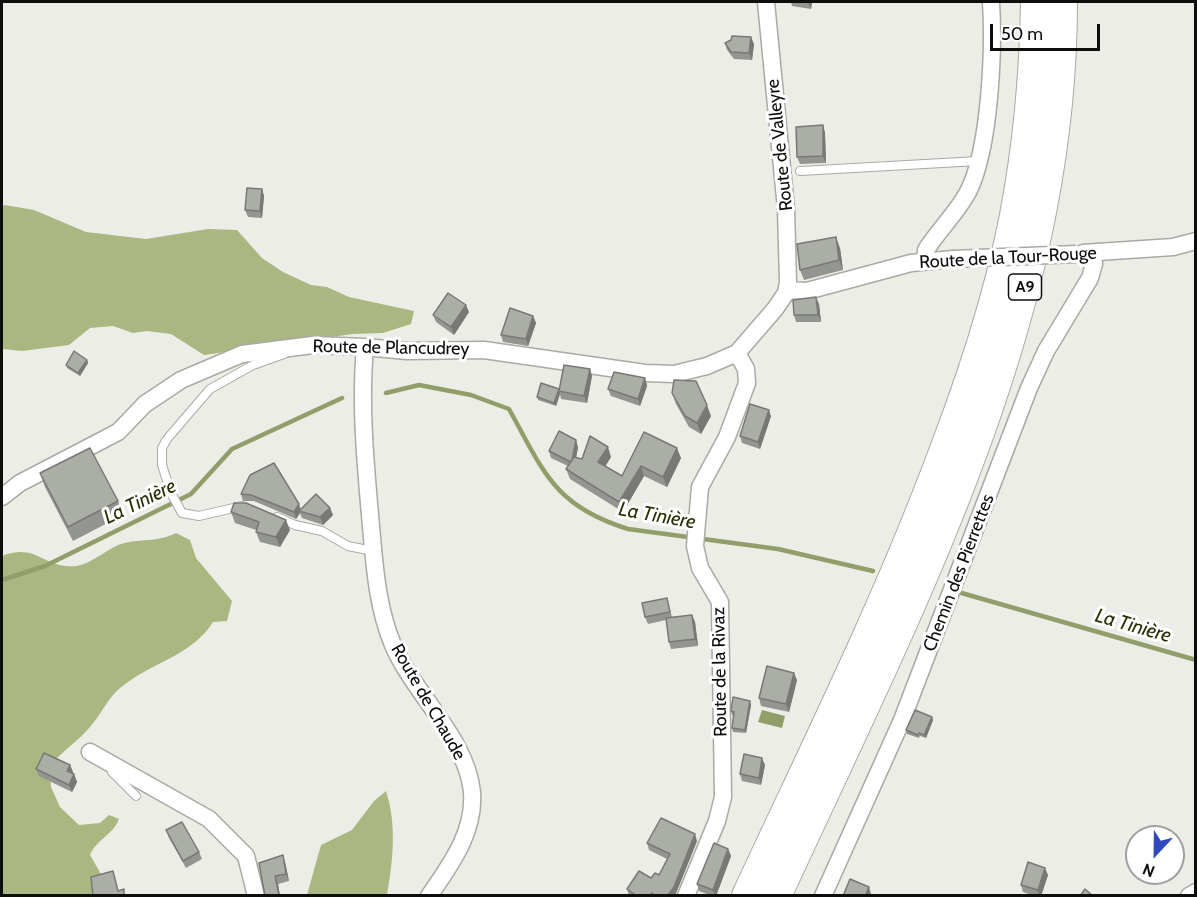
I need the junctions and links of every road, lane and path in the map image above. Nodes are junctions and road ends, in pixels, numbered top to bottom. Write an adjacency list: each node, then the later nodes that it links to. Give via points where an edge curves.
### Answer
1 (765, 2): 10 (street, Route de Valleyre, via 787,216)
2 (991, 2): 5 (street, via 989,86)
3 (1036, 2): 25 (highway, A9, via 1032,90 1020,188 973,376 890,585)
4 (1062, 2): 26 (highway, A9, via 1058,91 1046,190 1028,277 997,383 931,559)
5 (978, 160): 6 (lane); 9 (street, via 969,190 929,244)
6 (800, 171)
7 (1196, 240): 8 (street, Route de la Tour-Rouge, via 1173,247)
8 (1084, 253): 9 (street, Route de la Tour-Rouge, bridge); 27 (street, Chemin des Pierrettes, via 1094,264 1090,278 1029,388 895,738)
9 (925, 261): 10 (street, Route de la Tour-Rouge, via 815,289)
10 (787, 290): 13 (street, Route de Plancudrey)
11 (365, 346): 12 (street, Route de Plancudrey); 13 (street, Route de Plancudrey, via 407,351 484,350 662,374 698,368); 17 (street, Route de Chaude, via 361,392)
12 (290, 347): 14 (street, Route de Plancudrey, via 250,352 194,372 145,404 118,432); 15 (lane, via 278,357 222,380 201,398 162,448 171,493 179,510 199,516)
13 (737, 353): 24 (street, Route de la Rivaz, via 746,369 746,388 697,499 695,546 700,568 720,602 724,780 720,815)
14 (2, 496)
15 (251, 507)
16 (267, 512): 17 (lane, via 290,524 322,531 348,546)
17 (374, 551): 23 (street, Route de Chaude, via 381,601 393,645 410,678 454,743 470,777 472,806 467,832)
18 (90, 752): 19 (street)
19 (107, 761): 20 (lane, via 108,767); 22 (street, via 189,806 219,828 246,856)
20 (136, 796)
21 (1196, 892): 28 (street)
22 (256, 896)
23 (429, 896)
24 (687, 896)
25 (747, 896)
26 (776, 896)
27 (823, 896)
28 (1189, 896)

